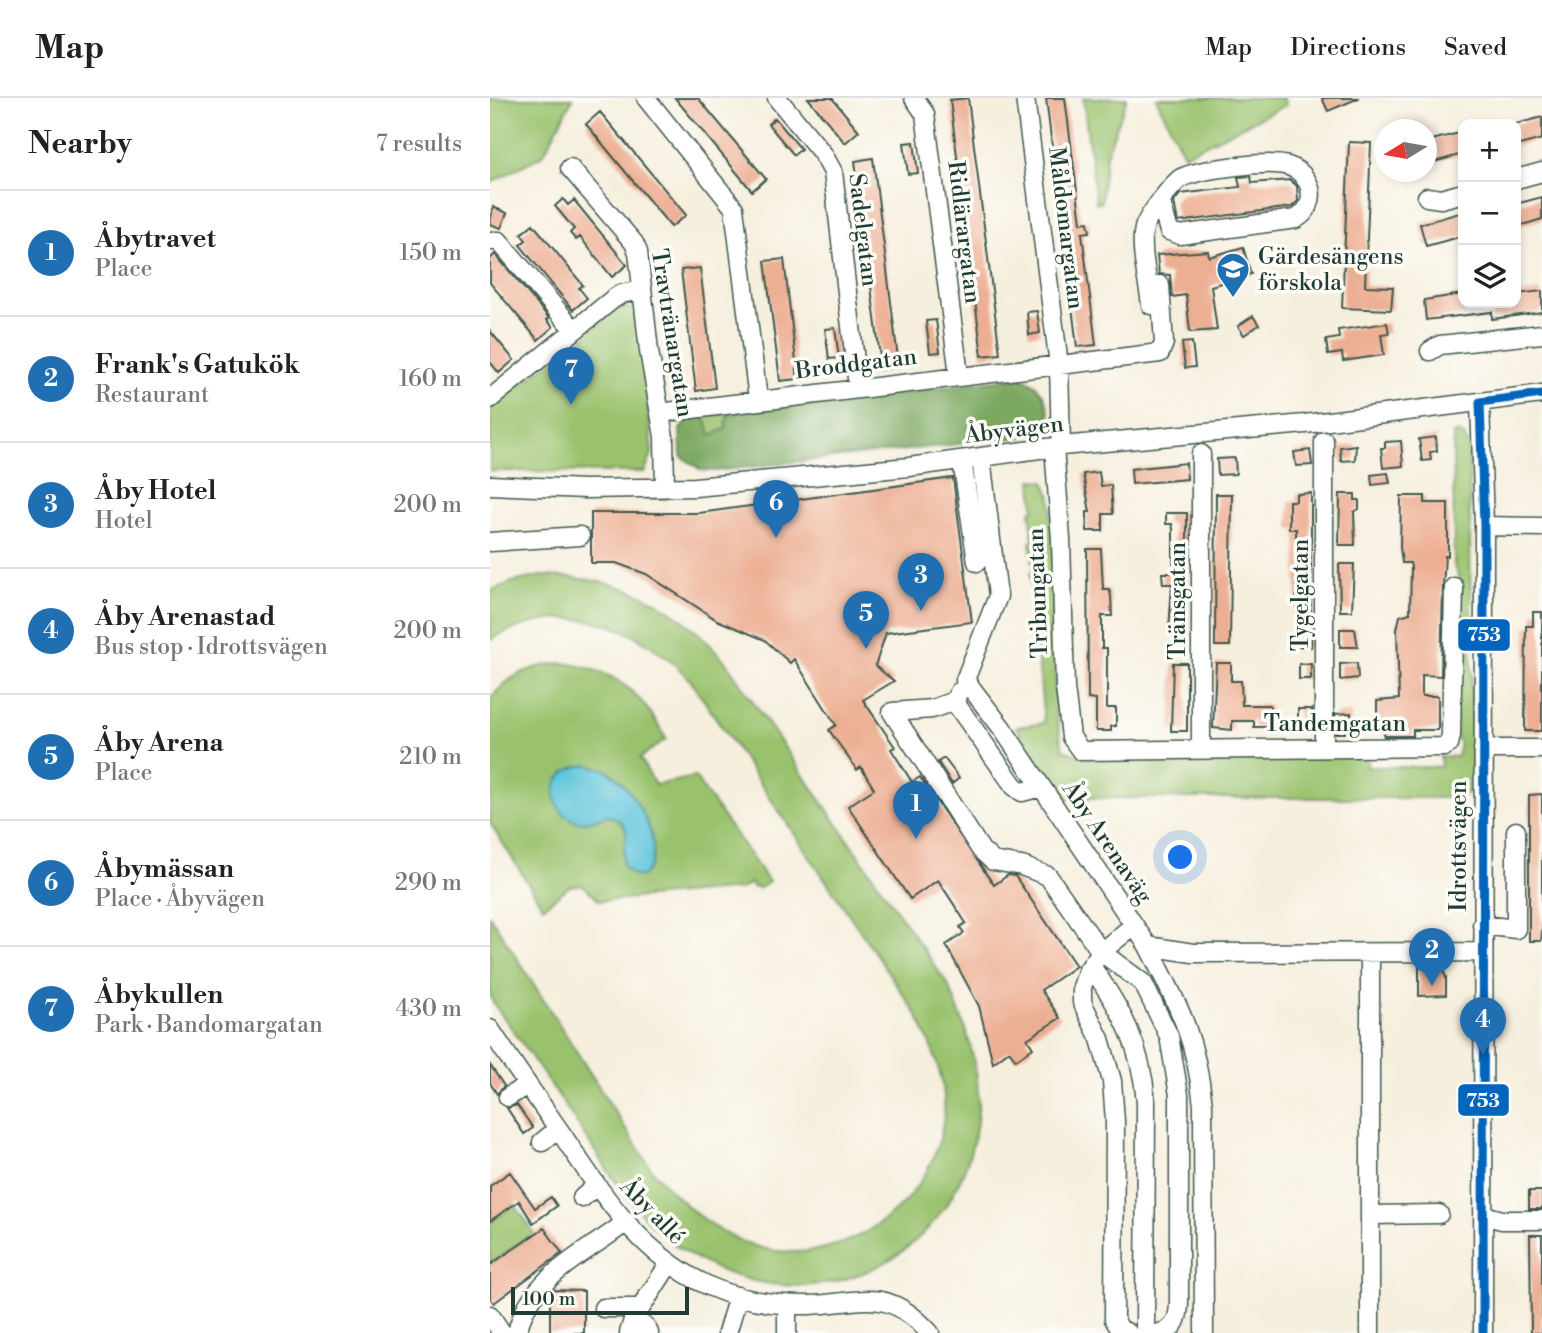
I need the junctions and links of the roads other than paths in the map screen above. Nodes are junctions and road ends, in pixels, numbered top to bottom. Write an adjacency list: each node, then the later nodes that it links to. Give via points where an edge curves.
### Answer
1 (646, 98): 23 (street, via 734,208)
2 (777, 98): 20 (street, Sadelgatan, via 833,172)
3 (914, 98): 19 (street, Ridlärargatan, via 925,114)
4 (1026, 98): 18 (street, Måldomargatan)
5 (570, 168): 13 (street, Travtränargatan, via 634,243)
6 (1542, 172): 7 (street)
7 (1521, 178)
8 (1458, 194): 9 (street)
9 (1427, 197)
10 (1161, 203): 10 (street, via 1185,176 1242,166 1287,166 1303,175 1311,192 1308,209 1296,219 1180,235 1169,230); 17 (street, via 1144,231)
11 (490, 241): 14 (street, via 499,241)
12 (1160, 285): 17 (street, via 1163,350)
13 (642, 290): 14 (street, via 621,294); 25 (street, Travtränargatan)
14 (573, 330): 21 (street)
15 (1542, 334): 16 (street, via 1440,345)
16 (1430, 351)
17 (1153, 354): 18 (street)
18 (1059, 365): 19 (street, Broddgatan); 27 (street, Måldomargatan)
19 (959, 375): 20 (street, Broddgatan)
20 (858, 387): 23 (street, Broddgatan)
21 (492, 394)
22 (1542, 394): 24 (street, Åbyvägen)
23 (758, 399): 25 (street, Broddgatan)
24 (1480, 402): 27 (street, Åbyvägen); 33 (street, Idrottsvägen)
25 (660, 410): 32 (street, Travtränargatan)
26 (1324, 441): 43 (street, Tygelgatan)
27 (1058, 447): 29 (street, Åbyvägen); 41 (street, Tribungatan)
28 (1201, 454): 42 (street, Tränsgatan)
29 (981, 458): 30 (street, Åbyvägen); 39 (street, via 998,596)
30 (962, 460): 32 (street, Åbyvägen); 37 (street)
31 (490, 485): 32 (street, Åbyvägen)
32 (665, 488)
33 (1484, 526): 34 (street); 44 (street, Idrottsvägen)
34 (1541, 527)
35 (580, 536): 36 (street)
36 (490, 542)
37 (977, 562)
38 (1454, 587): 43 (street, Tandemgatan, via 1449,744 1437,748)
39 (965, 680): 40 (street); 46 (street, Åby Arenaväg)
40 (954, 701): 46 (street, via 1014,786 1022,792); 53 (street, via 932,709 892,712 981,850 993,861 1048,876)
41 (1070, 737): 42 (street, Tandemgatan, via 1081,751)
42 (1201, 748): 43 (street, Tandemgatan)
43 (1324, 748)
44 (1483, 749): 45 (street); 49 (street, Idrottsvägen)
45 (1542, 749)
46 (1041, 787): 48 (street, Åby Arenaväg)
47 (1516, 831): 49 (street, via 1516,929)
48 (1134, 925): 50 (street, Åby Arenaväg); 53 (street)
49 (1482, 925): 51 (street, Idrottsvägen)
50 (1148, 946): 52 (street, via 1193,953); 81 (street, Åby Arenaväg, via 1190,1031 1199,1067)
51 (1482, 952): 52 (street); 63 (street, Idrottsvägen)
52 (1370, 953): 62 (street)
53 (1096, 959): 72 (street, via 1143,983 1169,1036 1176,1063 1179,1305 1178,1320); 79 (street, via 1082,987 1082,1002 1100,1039 1112,1081 1115,1318 1120,1329); 80 (street, via 1129,1026 1143,1071 1147,1115)
54 (490, 1030): 55 (street, Åby allé)
55 (527, 1085): 56 (street); 57 (street, Åby allé)
56 (508, 1097)
57 (558, 1129): 58 (street); 59 (street, Åby allé)
58 (542, 1142)
59 (597, 1186): 60 (street); 65 (street, Åby allé)
60 (582, 1198)
61 (1439, 1214): 62 (street)
62 (1370, 1215): 82 (street)
63 (1483, 1215): 64 (street); 83 (street, Idrottsvägen)
64 (1542, 1220)
65 (625, 1223): 66 (street, Åby allé); 74 (street, via 542,1284)
66 (669, 1264): 67 (street, Åby allé); 71 (street)
67 (738, 1297): 68 (street, Åby allé); 76 (street)
68 (787, 1304): 77 (street); 78 (street, Åby allé, via 883,1300 906,1310)
69 (603, 1308): 71 (street)
70 (490, 1315): 73 (street)
71 (634, 1320): 75 (street)
72 (1168, 1332)
73 (502, 1333)
74 (517, 1333)
75 (649, 1333)
76 (727, 1333)
77 (787, 1333)
78 (928, 1333)
79 (1129, 1333)
80 (1145, 1333)
81 (1204, 1333)
82 (1370, 1333)
83 (1483, 1333)

